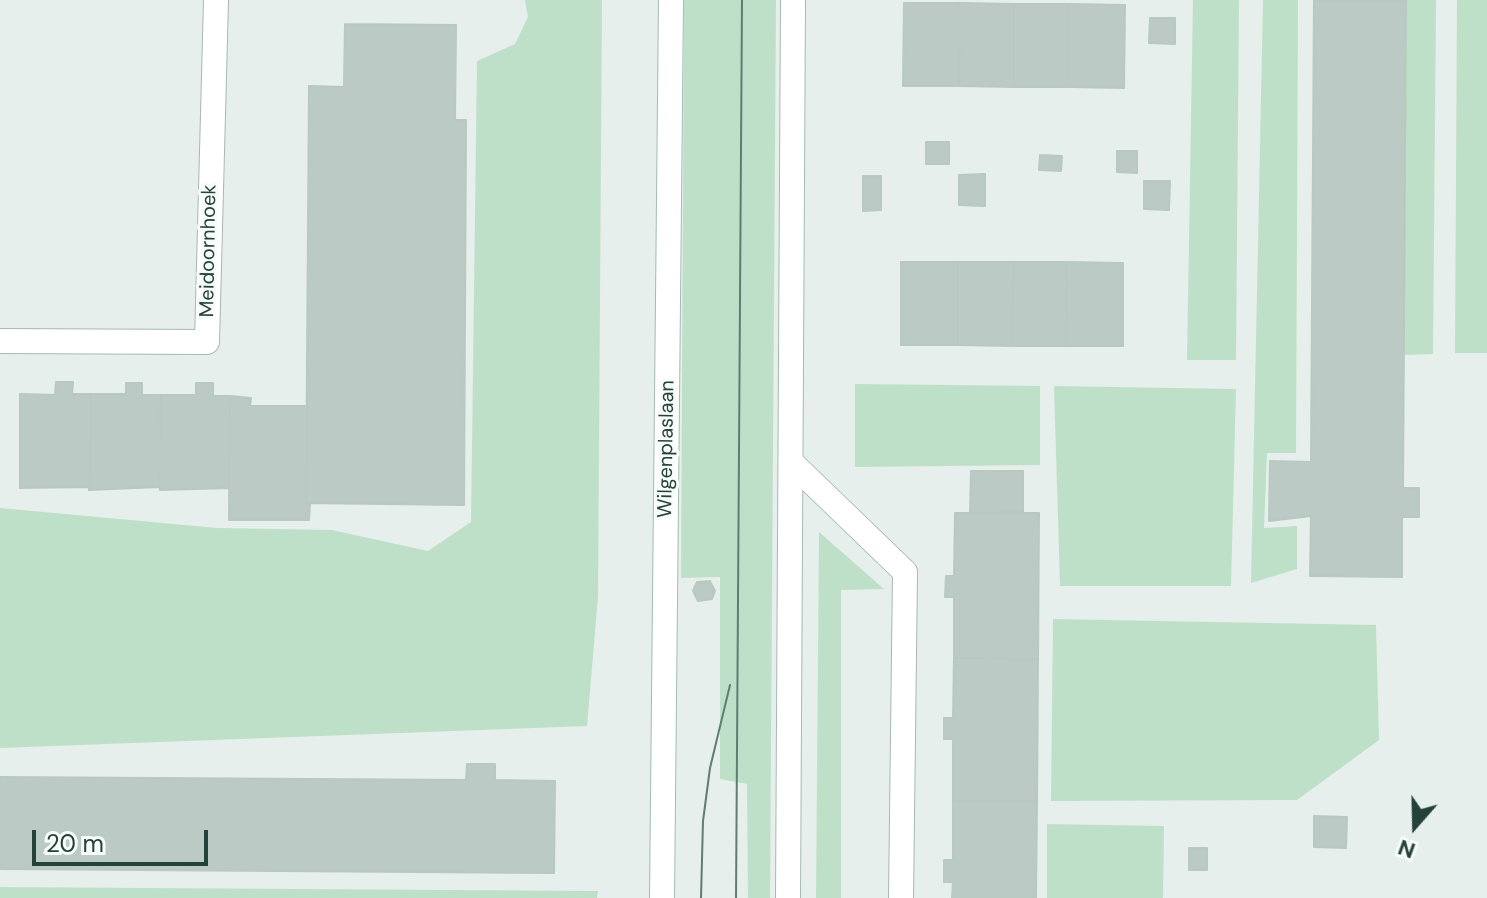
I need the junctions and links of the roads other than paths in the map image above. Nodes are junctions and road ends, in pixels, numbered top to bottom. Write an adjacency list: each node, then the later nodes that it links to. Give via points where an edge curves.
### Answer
1 (216, 0): 4 (street, Meidoornhoek, via 207,342)
2 (671, 0): 6 (street, Wilgenplaslaan)
3 (793, 0): 5 (street)
4 (0, 341)
5 (791, 462): 7 (street); 8 (street, via 905,572)
6 (662, 898)
7 (788, 898)
8 (901, 898)

